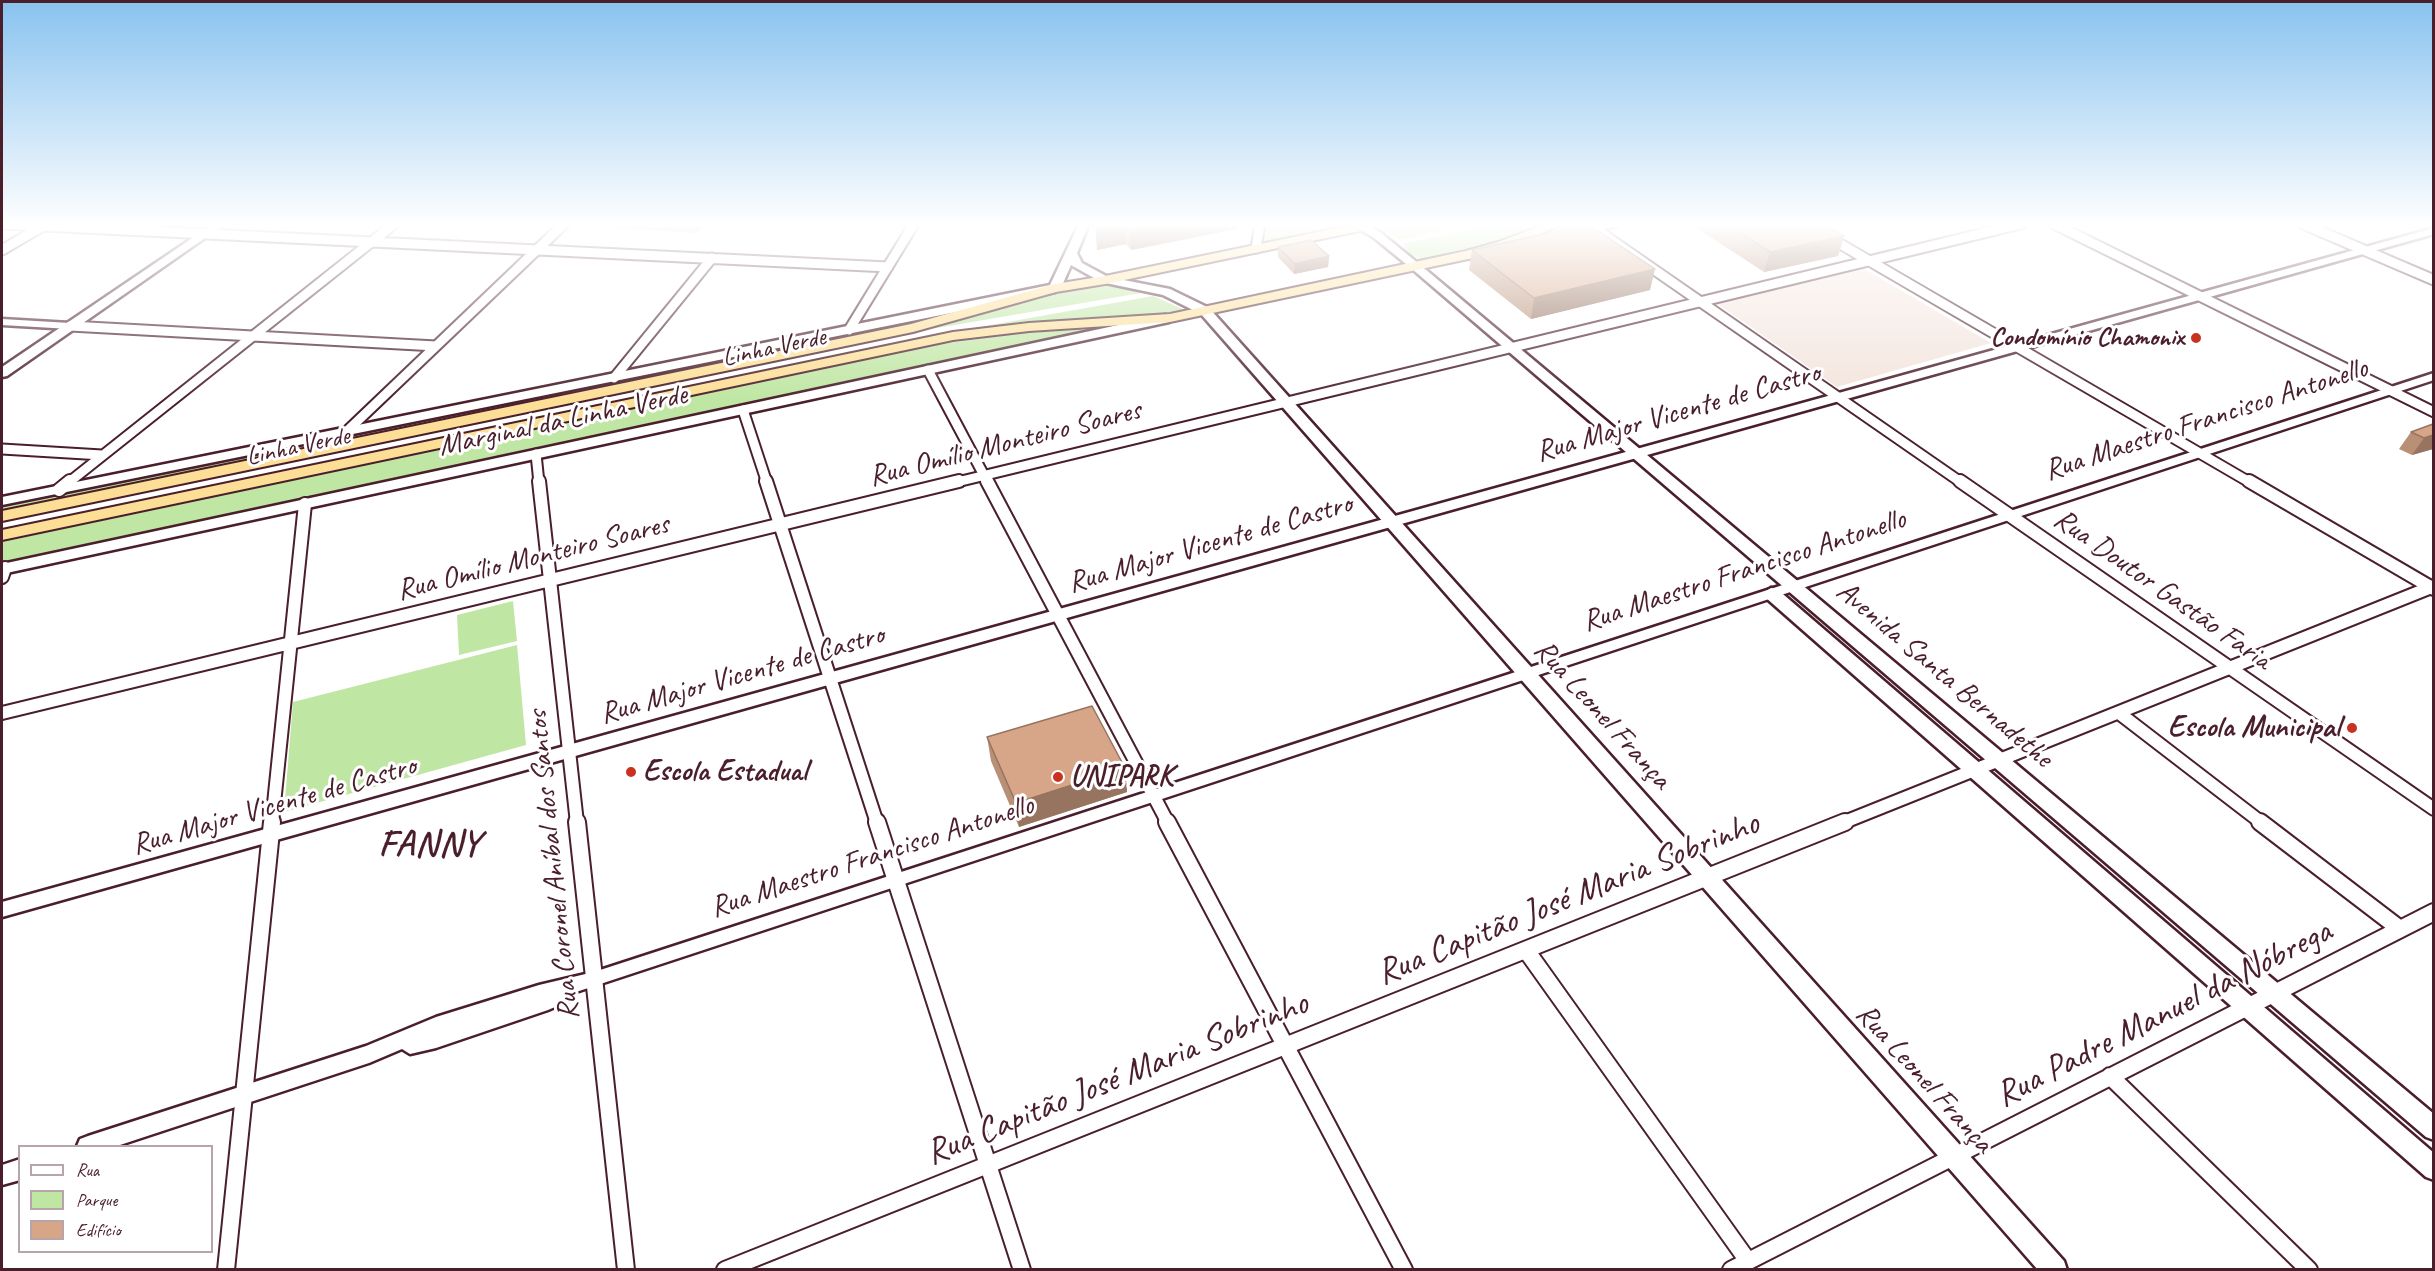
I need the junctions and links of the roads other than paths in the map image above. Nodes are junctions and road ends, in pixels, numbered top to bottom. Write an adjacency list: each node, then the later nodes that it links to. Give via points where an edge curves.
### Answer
1 (133, 283): 22 (main road)
2 (319, 283): 24 (street)
3 (502, 283): 25 (street)
4 (691, 283): 31 (street)
5 (878, 283): 23 (street)
6 (1057, 283): 16 (main road)
7 (1084, 283): 16 (highway, Linha Verde)
8 (1122, 283): 19 (main road, Rua Leonel França, via 1166,292)
9 (1334, 283): 19 (highway, Linha Verde)
10 (1436, 283): 27 (main road, Avenida Santa Bernadethe)
11 (1674, 283): 18 (street, Rua Doutor Gastão Faria)
12 (1778, 283): 18 (street, Rua Omílio Monteiro Soares)
13 (1908, 283): 26 (street)
14 (2173, 283): 17 (street)
15 (2245, 283): 17 (street, Rua Major Vicente de Castro)
16 (1055, 288): 23 (main road, Marginal da Linha Verde); 48 (highway, Linha Verde, via 950,320)
17 (2199, 296): 26 (street, Rua Major Vicente de Castro); 32 (street)
18 (1701, 302): 27 (street, Rua Omílio Monteiro Soares); 33 (street, Rua Doutor Gastão Faria)
19 (1205, 311): 20 (highway, Linha Verde); 34 (main road, Rua Leonel França)
20 (1170, 318): 28 (main road, Marginal da Linha Verde); 51 (highway, Linha Verde, via 1011,328 953,336)
21 (2, 322): 22 (street)
22 (70, 326): 24 (street); 29 (main road)
23 (849, 330): 31 (main road, Marginal da Linha Verde)
24 (253, 336): 25 (street); 42 (street)
25 (436, 346): 37 (street)
26 (2017, 346): 33 (street, Rua Major Vicente de Castro); 40 (street)
27 (1511, 347): 34 (street, Rua Omílio Monteiro Soares); 39 (main road, Avenida Santa Bernadethe)
28 (928, 370): 35 (main road, Marginal da Linha Verde); 43 (street)
29 (2, 373)
30 (2433, 376): 32 (street, Rua Maestro Francisco Antonello)
31 (614, 378): 37 (main road, Marginal da Linha Verde)
32 (2390, 391): 36 (street); 40 (street, Rua Maestro Francisco Antonello)
33 (1838, 396): 39 (street, Rua Major Vicente de Castro); 47 (street, Rua Doutor Gastão Faria)
34 (1286, 402): 43 (street, Rua Omílio Monteiro Soares); 49 (main road, Rua Leonel França)
35 (743, 410): 41 (main road, Marginal da Linha Verde); 50 (street)
36 (2433, 412)
37 (346, 432): 44 (main road, Marginal da Linha Verde)
38 (2, 449): 42 (street)
39 (1636, 453): 49 (street, Rua Major Vicente de Castro); 54 (main road, Avenida Santa Bernadethe)
40 (2200, 453): 47 (street, Rua Maestro Francisco Antonello); 55 (street)
41 (536, 454): 46 (main road, Marginal da Linha Verde); 53 (street, Rua Coronel Aníbal dos Santos)
42 (102, 455): 44 (street)
43 (984, 475): 50 (street, Rua Omílio Monteiro Soares); 57 (street)
44 (59, 490): 45 (main road, Marginal da Linha Verde)
45 (2, 501)
46 (305, 504): 52 (main road, Marginal da Linha Verde); 58 (street)
47 (2010, 515): 54 (street, Rua Maestro Francisco Antonello); 59 (street, Rua Doutor Gastão Faria)
48 (2, 516)
49 (1392, 521): 57 (street, Rua Major Vicente de Castro); 60 (main road, Rua Leonel França)
50 (780, 524): 53 (street, Rua Omílio Monteiro Soares); 61 (street)
51 (2, 535)
52 (3, 572)
53 (550, 580): 58 (street, Rua Omílio Monteiro Soares); 64 (street, Rua Coronel Aníbal dos Santos)
54 (1793, 586): 56 (street, Rua Maestro Francisco Antonello); 65 (main road, Avenida Santa Bernadethe)
55 (2432, 588): 59 (street, Rua Capitão José Maria Sobrinho)
56 (1771, 593): 60 (street, Rua Maestro Francisco Antonello); 66 (main road, Avenida Santa Bernadethe)
57 (1058, 615): 61 (street, Rua Major Vicente de Castro); 67 (street)
58 (291, 643): 63 (street, Rua Omílio Monteiro Soares); 69 (street)
59 (2230, 668): 62 (street, Rua Capitão José Maria Sobrinho); 68 (street, Rua Doutor Gastão Faria)
60 (1527, 674): 67 (street, Rua Maestro Francisco Antonello); 70 (main road, Rua Leonel França)
61 (830, 678): 64 (street, Rua Major Vicente de Castro); 71 (street)
62 (2119, 712): 65 (street, Rua Capitão José Maria Sobrinho); 74 (street)
63 (2, 713)
64 (569, 752): 69 (street, Rua Major Vicente de Castro); 76 (street, Rua Coronel Aníbal dos Santos)
65 (1999, 761): 66 (street, Rua Capitão José Maria Sobrinho); 77 (main road, Avenida Santa Bernadethe)
66 (1975, 770): 70 (street, Rua Capitão José Maria Sobrinho); 78 (main road, Avenida Santa Bernadethe)
67 (1154, 796): 71 (street, Rua Maestro Francisco Antonello); 79 (street)
68 (2433, 809)
69 (271, 835): 72 (street, Rua Major Vicente de Castro); 81 (street)
70 (1707, 877): 75 (street, Rua Capitão José Maria Sobrinho); 84 (main road, Rua Leonel França)
71 (896, 881): 76 (street, Rua Maestro Francisco Antonello); 85 (street)
72 (2, 910)
73 (2433, 912): 74 (street, Rua Padre Manuel da Nóbrega)
74 (2400, 928): 77 (street, Rua Padre Manuel da Nóbrega)
75 (1526, 950): 79 (street, Rua Capitão José Maria Sobrinho); 89 (street)
76 (594, 980): 81 (street, Rua Maestro Francisco Antonello, via 541,1005); 91 (street, Rua Coronel Aníbal dos Santos)
77 (2273, 993): 78 (street, Rua Padre Manuel da Nóbrega); 82 (main road, Avenida Santa Bernadethe)
78 (2247, 1007): 80 (street, Rua Padre Manuel da Nóbrega); 86 (main road, Avenida Santa Bernadethe)
79 (1286, 1046): 85 (street, Rua Capitão José Maria Sobrinho); 94 (street)
80 (2110, 1076): 84 (street, Rua Padre Manuel da Nóbrega); 97 (street)
81 (244, 1095): 83 (street, Rua Maestro Francisco Antonello); 90 (street)
82 (2433, 1129)
83 (91, 1145)
84 (1954, 1156): 89 (street, Rua Padre Manuel da Nóbrega); 96 (main road, Rua Leonel França)
85 (988, 1165): 92 (street, Rua Capitão José Maria Sobrinho); 93 (street)
86 (2433, 1169)
87 (18, 1170): 88 (street)
88 (2, 1175)
89 (1748, 1261): 95 (street, Rua Padre Manuel da Nóbrega)
90 (226, 1269)
91 (626, 1269)
92 (725, 1269)
93 (1022, 1269)
94 (1404, 1269)
95 (1731, 1269)
96 (2055, 1269)
97 (2309, 1269)

